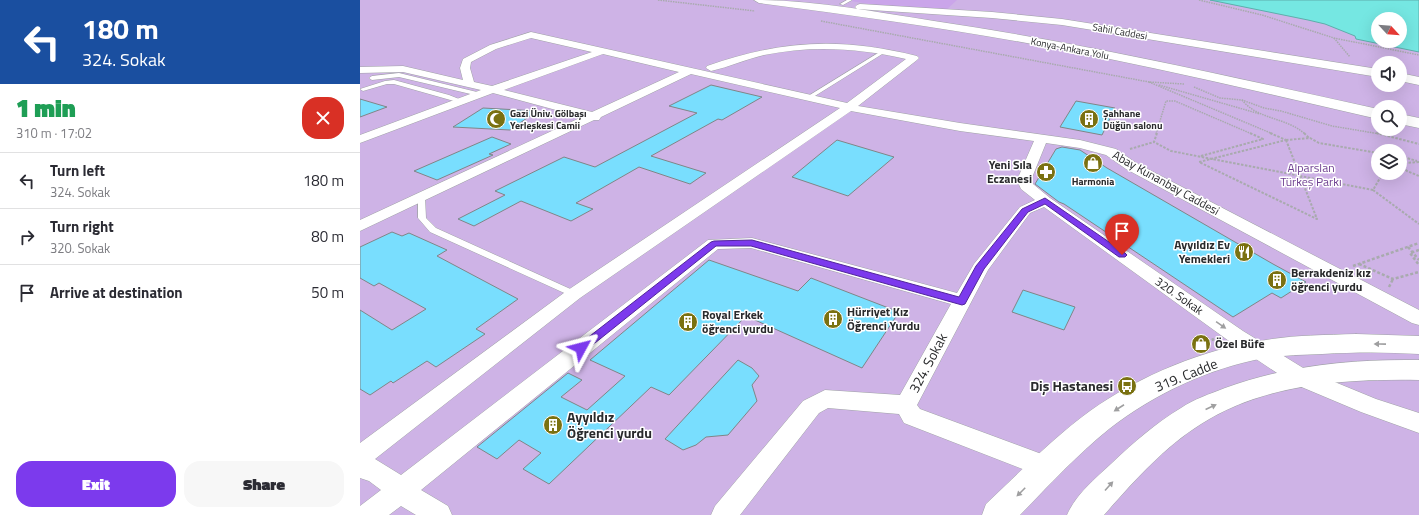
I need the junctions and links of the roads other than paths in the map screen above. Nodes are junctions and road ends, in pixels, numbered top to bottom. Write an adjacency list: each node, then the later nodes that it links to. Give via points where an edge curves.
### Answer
1 (811, 0): 2 (highway)
2 (851, 4): 9 (street, Sahil Caddesi, via 1062,22 1198,46); 19 (highway, via 1073,41)
3 (760, 6): 22 (highway, Konya-Ankara Yolu, via 859,13 1042,43)
4 (603, 51): 8 (street, Abay Kunanbay Caddesi); 13 (street, Abay Kunanbay Caddesi, via 531,34 493,47 466,61); 15 (street)
5 (885, 51): 6 (street, via 821,44 767,51); 17 (lane); 20 (street, via 914,58)
6 (711, 68)
7 (360, 70): 13 (street, via 404,69)
8 (689, 71): 17 (street, Abay Kunanbay Caddesi); 24 (street)
9 (1371, 72)
10 (372, 78): 16 (lane, via 399,75)
11 (1407, 78): 12 (street)
12 (1419, 81)
13 (469, 84): 15 (street)
14 (363, 89): 18 (lane, via 394,82)
15 (493, 90): 16 (street); 24 (street)
16 (479, 94): 18 (street)
17 (808, 98): 20 (street, Abay Kunanbay Caddesi)
18 (461, 101): 28 (street)
19 (1371, 104)
20 (849, 107): 27 (street, Abay Kunanbay Caddesi); 32 (street)
21 (1407, 111): 23 (highway)
22 (1371, 112)
23 (1419, 114)
24 (594, 117): 29 (street)
25 (1407, 120): 26 (highway)
26 (1419, 123)
27 (1042, 138): 30 (street, 320. Sokak, via 1024,180 1026,186); 34 (street, Abay Kunanbay Caddesi, via 1080,144 1114,154 1131,166)
28 (360, 139)
29 (421, 198): 31 (street); 32 (lane, via 422,218 433,230)
30 (1045, 201): 33 (street, 324. Sokak, via 1025,210 980,268); 36 (street, 320. Sokak, one-way to 36)
31 (360, 226)
32 (574, 294): 41 (street)
33 (962, 301): 39 (street, 324. Sokak); 43 (street, via 752,243 714,244)
34 (1419, 318)
35 (1419, 345): 36 (street, 319. Cadde, one-way to 36, via 1350,343 1280,346)
36 (1258, 350): 38 (street, 320. Sokak); 42 (street, 319. Cadde, one-way to 42, via 1177,376 1147,391 1100,420)
37 (1419, 370): 38 (street, via 1379,369)
38 (1300, 376): 40 (street, 320. Sokak, via 1369,406); 48 (street, one-way to 38, via 1112,482 1152,444 1192,416 1244,391)
39 (906, 405): 42 (street, 324. Sokak, via 912,416); 46 (street, via 825,399 811,407)
40 (1419, 423)
41 (363, 464): 43 (street, via 366,474 393,492)
42 (1046, 466): 47 (street, 319. Cadde, one-way to 47)
43 (400, 491): 44 (street); 45 (street)
44 (369, 515)
45 (439, 515)
46 (724, 515)
47 (998, 515)
48 (1083, 515)

